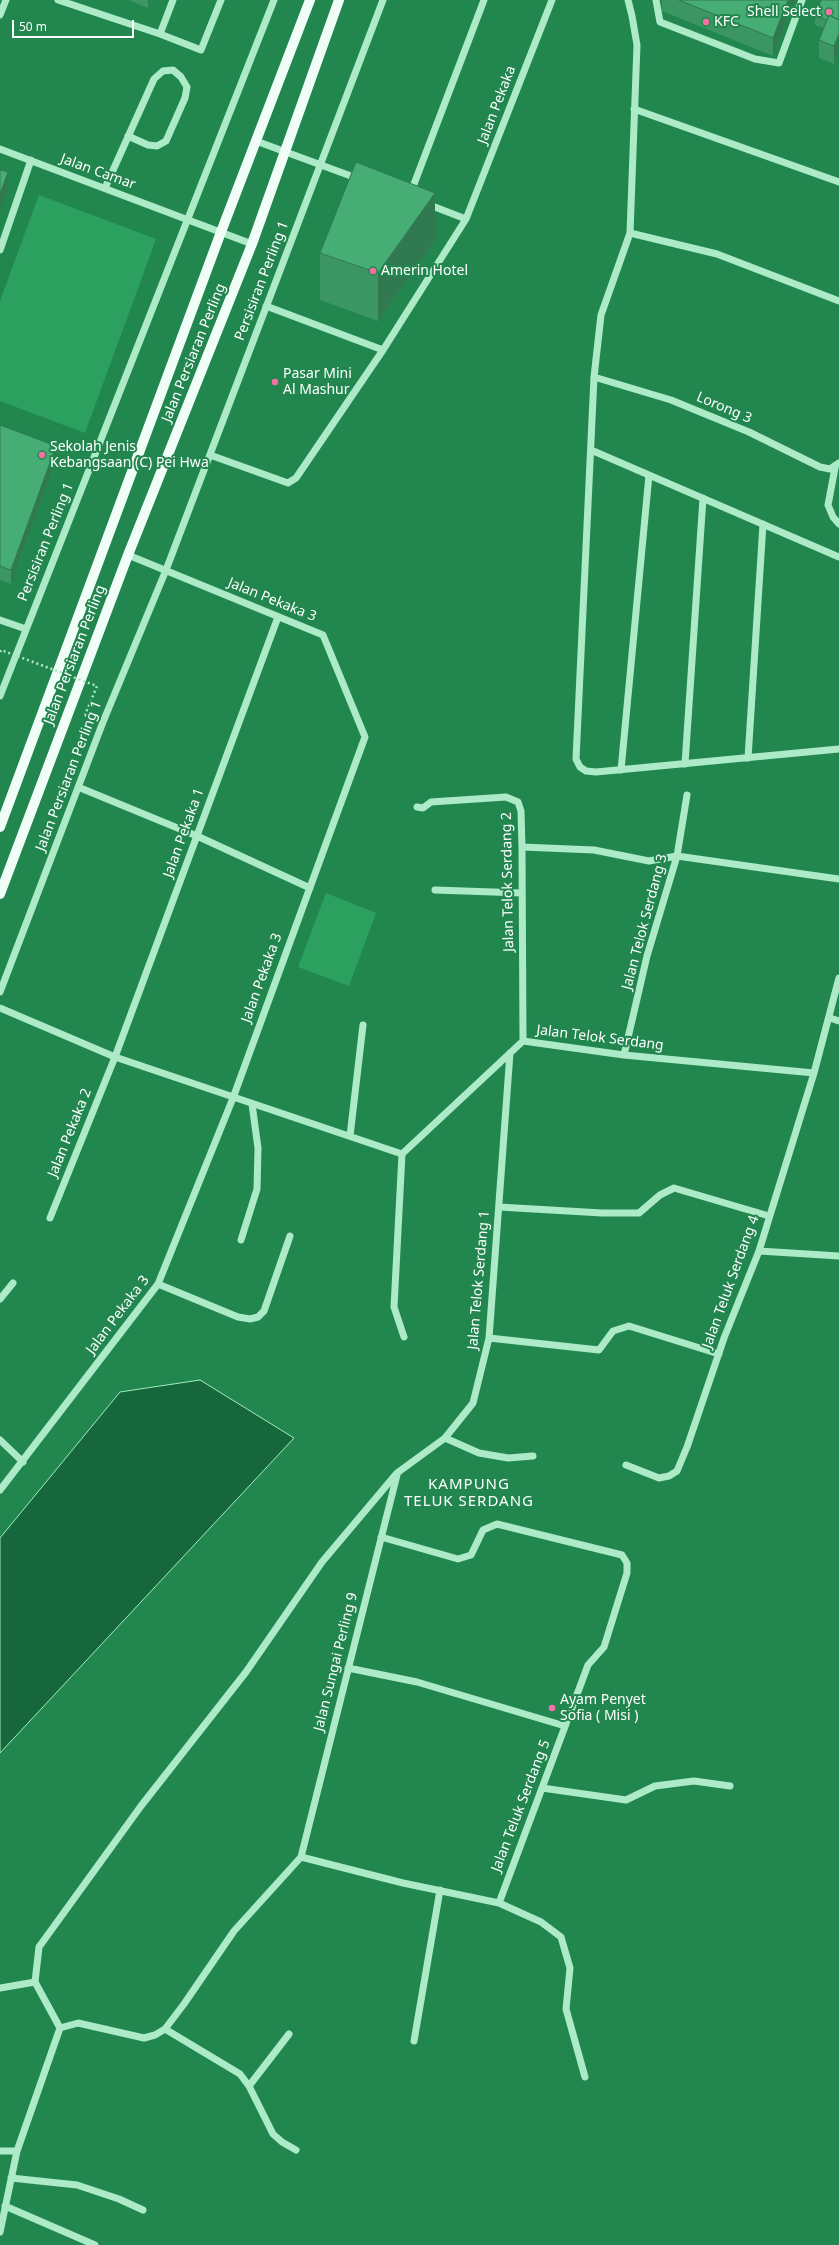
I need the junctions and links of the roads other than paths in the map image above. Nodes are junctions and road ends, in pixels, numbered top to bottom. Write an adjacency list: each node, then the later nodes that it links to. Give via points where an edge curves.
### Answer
1 (6, 0): 14 (street)
2 (58, 0): 15 (street)
3 (173, 0): 15 (street)
4 (221, 0): 15 (street, via 201,50)
5 (274, 0): 28 (street, Persisiran Perling 1)
6 (310, 0): 18 (main road, Jalan Persiaran Perling)
7 (339, 0): 20 (main road, Jalan Persiaran Perling)
8 (383, 0): 22 (street, Persisiran Perling 1)
9 (484, 0): 27 (street)
10 (552, 0): 29 (street, Jalan Pekaka)
11 (628, 0): 16 (street, via 637,46)
12 (656, 0): 13 (street, via 660,22 755,59 779,63)
13 (802, 0)
14 (0, 16)
15 (160, 34)
16 (634, 109): 24 (street); 31 (street)
17 (128, 136): 17 (street, via 154,79 163,71 173,70 187,87 185,98 166,141 157,146 148,146); 25 (street)
18 (256, 141): 20 (street); 30 (main road, Jalan Persiaran Perling)
19 (0, 149): 21 (street, Jalan Camar)
20 (285, 152): 22 (street); 32 (main road, Jalan Persiaran Perling)
21 (30, 160): 25 (street, Jalan Camar); 33 (street)
22 (320, 165): 23 (street); 35 (street, Persisiran Perling 1)
23 (365, 181)
24 (839, 182)
25 (104, 188): 28 (street, Jalan Camar)
26 (401, 195): 27 (street)
27 (409, 198): 29 (street)
28 (187, 218): 30 (street, Jalan Camar); 50 (street, Persisiran Perling 1)
29 (466, 219): 36 (street, Jalan Pekaka)
30 (220, 232): 32 (street, Jalan Camar); 59 (main road, Jalan Persiaran Perling)
31 (630, 233): 34 (street, via 717,254); 37 (street, via 601,315)
32 (252, 244): 45 (main road, Jalan Persiaran Perling)
33 (0, 250)
34 (839, 301)
35 (266, 306): 36 (street); 39 (street, Persisiran Perling 1)
36 (383, 350): 39 (street, Jalan Pekaka, via 296,478 288,483)
37 (594, 377): 38 (street); 40 (street, Lorong 3, via 671,400 748,432 820,467)
38 (591, 450): 41 (street); 55 (street, via 576,759 580,767 586,771)
39 (210, 455): 47 (street, Persisiran Perling 1)
40 (837, 465): 44 (street, via 828,505)
41 (648, 475): 42 (street); 55 (street)
42 (703, 498): 43 (street); 54 (street)
43 (763, 524): 46 (street); 53 (street)
44 (839, 524)
45 (128, 555): 47 (street, Jalan Pekaka 3); 67 (main road, Jalan Persiaran Perling)
46 (839, 557)
47 (166, 570): 48 (street, Jalan Pekaka 3); 56 (street, Jalan Persiaran Perling 1)
48 (278, 617): 60 (street, Jalan Pekaka 1); 64 (street, Jalan Pekaka 3, via 323,635 365,737)
49 (0, 620): 50 (street)
50 (26, 629): 51 (street, Persisiran Perling 1)
51 (0, 696)
52 (839, 749): 53 (street)
53 (748, 758): 54 (street)
54 (685, 764): 55 (street)
55 (621, 770)
56 (78, 787): 60 (street); 69 (street, Jalan Persiaran Perling 1)
57 (687, 795): 62 (street, Jalan Telok Serdang 3)
58 (417, 807): 61 (street, Jalan Telok Serdang 2, via 423,808 431,802 512,798 518,802 521,811)
59 (0, 827)
60 (197, 836): 64 (street); 77 (street, Jalan Pekaka 1)
61 (522, 847): 62 (street, via 594,850 649,861); 66 (street, Jalan Telok Serdang 2)
62 (677, 856): 63 (street); 76 (street, Jalan Telok Serdang 3, via 647,956)
63 (839, 879)
64 (310, 888): 79 (street, Jalan Pekaka 3)
65 (435, 890): 66 (street)
66 (522, 893): 74 (street, Jalan Telok Serdang 2)
67 (0, 894)
68 (839, 978): 71 (street, Jalan Teluk Serdang 4)
69 (0, 992)
70 (0, 1008): 77 (street)
71 (830, 1018): 72 (street); 78 (street, Jalan Teluk Serdang 4)
72 (839, 1021)
73 (362, 1025): 81 (street)
74 (523, 1041): 75 (street, Jalan Telok Serdang); 76 (street, Jalan Telok Serdang)
75 (510, 1053): 82 (street, Jalan Telok Serdang); 83 (street, Jalan Telok Serdang 1)
76 (624, 1055): 78 (street, Jalan Telok Serdang)
77 (115, 1057): 79 (street); 85 (street, Jalan Pekaka 2)
78 (814, 1073): 84 (street, Jalan Teluk Serdang 4)
79 (233, 1098): 80 (street); 91 (street, Jalan Pekaka 3)
80 (252, 1104): 81 (street); 87 (street, via 258,1148 257,1188)
81 (350, 1136): 82 (street)
82 (402, 1154): 93 (street, via 394,1308)
83 (499, 1207): 84 (street, via 639,1213 660,1195 674,1188); 94 (street, Jalan Telok Serdang 1)
84 (769, 1216): 88 (street, Jalan Teluk Serdang 4)
85 (50, 1218)
86 (290, 1236): 91 (street, via 264,1310 258,1317 238,1318)
87 (241, 1240)
88 (759, 1251): 89 (street); 95 (street, Jalan Teluk Serdang 4)
89 (839, 1256)
90 (13, 1283): 92 (street)
91 (158, 1284): 99 (street, Jalan Pekaka 3)
92 (0, 1299)
93 (404, 1337)
94 (489, 1338): 95 (street, via 599,1350 613,1331 629,1326); 96 (street, Jalan Telok Serdang 1, via 473,1403)
95 (718, 1354): 100 (street, Jalan Teluk Serdang 4, via 677,1471 659,1478)
96 (445, 1438): 98 (street, via 479,1454 508,1458); 101 (street, Jalan Telok Serdang 1)
97 (0, 1440): 99 (street)
98 (533, 1456)
99 (23, 1462): 102 (street, Jalan Pekaka 3)
100 (626, 1465)
101 (397, 1473): 103 (street, Jalan Sungai Perling 9); 111 (street, Jalan Telok Serdang 1, via 322,1562 246,1672 141,1806 39,1947)
102 (0, 1490)
103 (381, 1537): 104 (street, Jalan Sungai Perling 9); 105 (street, Jalan Teluk Serdang 5, via 458,1559 471,1555 483,1530 497,1524 622,1555 627,1563 628,1573 604,1647 588,1665)
104 (348, 1668): 105 (street, via 417,1682); 108 (street, Jalan Sungai Perling 9)
105 (565, 1726): 107 (street, Jalan Teluk Serdang 5)
106 (730, 1786): 107 (street, via 694,1781 655,1786 626,1800)
107 (542, 1788): 110 (street, Jalan Teluk Serdang 5)
108 (300, 1857): 109 (street); 114 (street, via 234,1931 184,2004)
109 (440, 1890): 110 (street); 116 (street)
110 (499, 1903): 117 (street, via 541,1922 561,1937 570,1968 566,2009)
111 (35, 1982): 112 (street); 113 (street)
112 (0, 1988)
113 (60, 2028): 114 (street, via 78,2024 144,2038 155,2035); 119 (street)
114 (164, 2028): 118 (street, via 240,2074)
115 (289, 2034): 118 (street)
116 (414, 2041)
117 (585, 2077)
118 (249, 2086): 120 (street, via 273,2134)
119 (17, 2150): 121 (street); 122 (street)
120 (296, 2150)
121 (0, 2151)
122 (11, 2178): 123 (street); 124 (street, via 77,2185)
123 (5, 2206): 125 (street); 126 (street)
124 (143, 2210)
125 (0, 2232)
126 (95, 2245)

